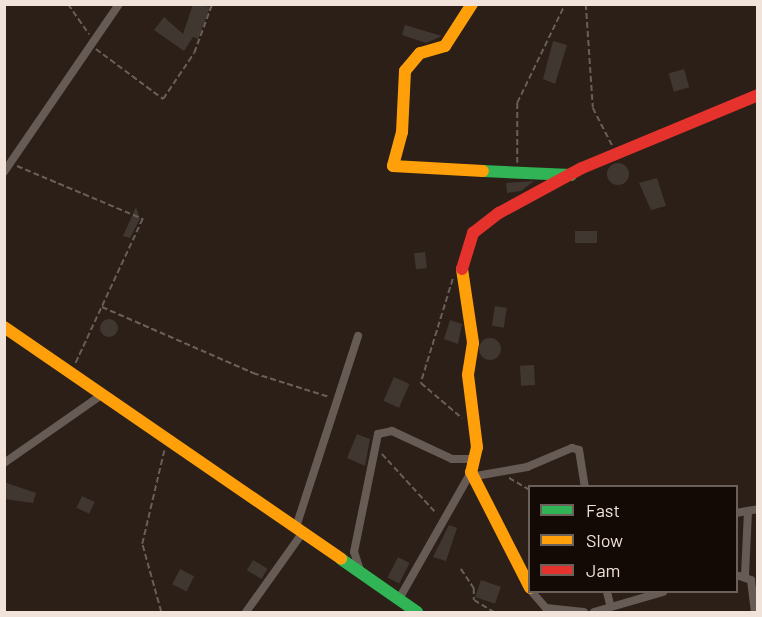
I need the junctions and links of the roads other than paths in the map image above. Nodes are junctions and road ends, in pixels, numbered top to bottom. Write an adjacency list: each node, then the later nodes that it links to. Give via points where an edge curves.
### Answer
1 (119, 4): 4 (street)
2 (472, 4): 5 (street, via 445,46 420,53 405,71 402,136 392,163 414,170)
3 (758, 95): 5 (street)
4 (4, 172)
5 (571, 175): 10 (street, via 499,213 473,233 465,248 462,273 472,327 468,375 475,426)
6 (4, 327): 8 (street)
7 (358, 336): 14 (street)
8 (107, 393): 9 (street, via 89,399); 14 (street)
9 (4, 463)
10 (474, 469): 11 (street, via 505,473 572,448 579,450); 15 (street, via 386,430 378,434 355,544); 17 (street); 21 (street)
11 (585, 485)
12 (753, 510): 13 (street); 16 (street)
13 (738, 513)
14 (300, 530): 15 (street); 23 (street)
15 (360, 570): 21 (street)
16 (741, 575): 27 (street, via 751,580)
17 (528, 584)
18 (534, 593): 25 (street, via 546,608)
19 (607, 593): 22 (street)
20 (655, 593): 22 (street)
21 (399, 599): 24 (street)
22 (610, 604): 26 (street)
23 (246, 612)
24 (417, 612)
25 (584, 612)
26 (594, 612)
27 (756, 612)

